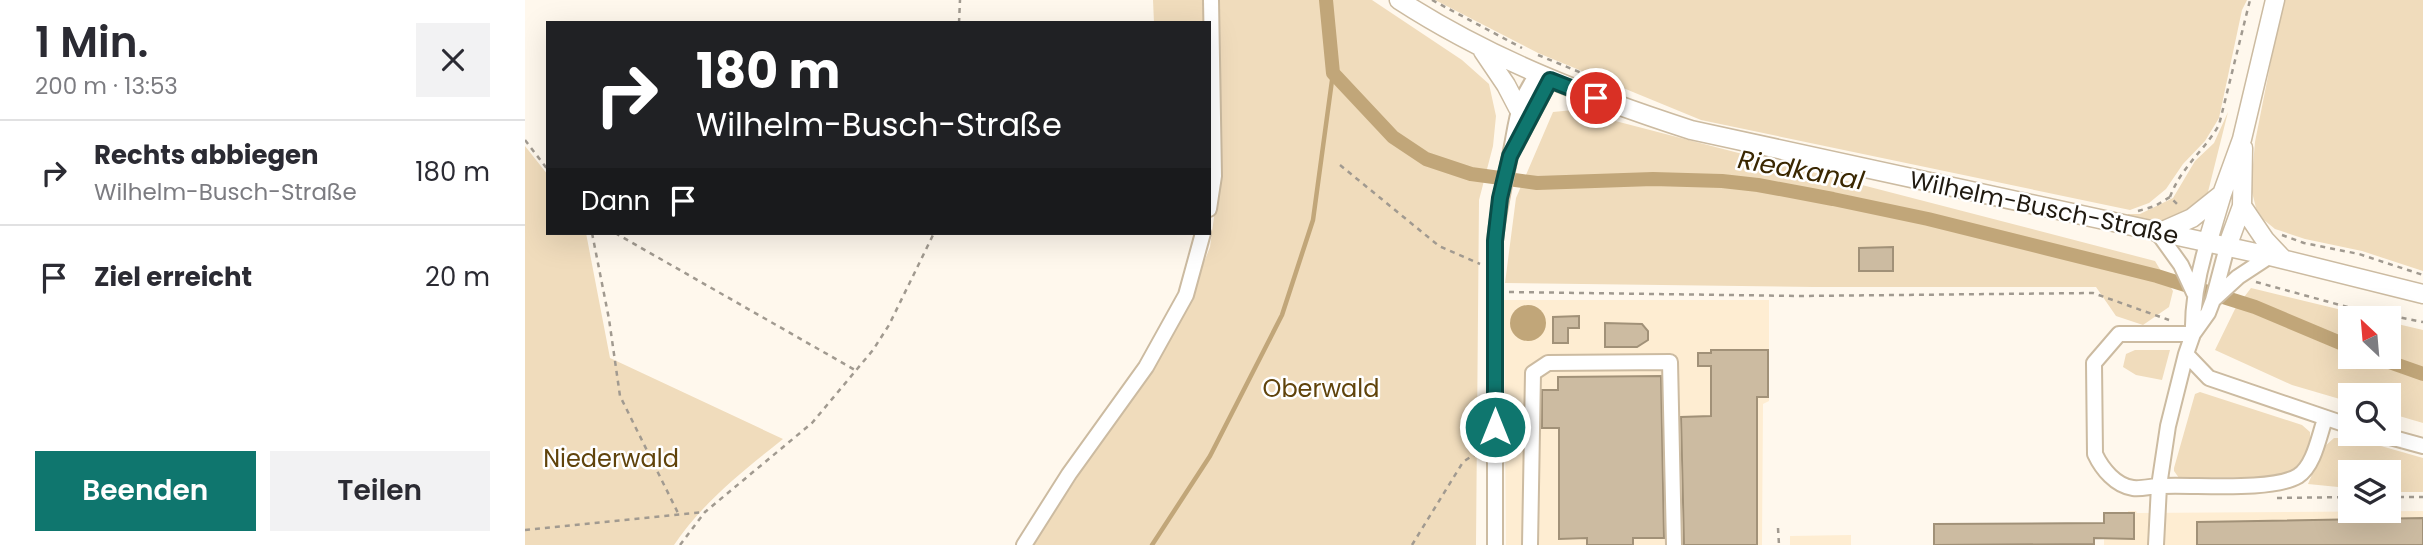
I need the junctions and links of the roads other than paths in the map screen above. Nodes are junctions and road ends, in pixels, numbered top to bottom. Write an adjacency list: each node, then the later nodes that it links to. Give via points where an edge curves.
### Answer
1 (1211, 0): 10 (street)
2 (1399, 0): 4 (main road, Wilhelm-Busch-Straße)
3 (2275, 0): 7 (main road)
4 (1481, 48): 5 (main road, Wilhelm-Busch-Straße); 6 (main road)
5 (1544, 78): 6 (street); 8 (street); 12 (main road, Wilhelm-Busch-Straße, via 1691,130)
6 (1518, 108): 8 (street)
7 (2242, 139): 9 (main road); 11 (main road)
8 (1510, 156): 28 (street, via 1495,241)
9 (2222, 194): 12 (main road, via 2192,218); 14 (main road)
10 (1211, 196)
11 (2242, 206): 15 (main road); 16 (main road)
12 (2158, 233): 14 (main road, Wilhelm-Busch-Straße); 17 (street)
13 (1202, 235): 27 (street, via 1185,295 1146,367)
14 (2207, 244): 15 (main road, Wilhelm-Busch-Straße); 17 (street)
15 (2227, 247): 16 (main road, Wilhelm-Busch-Straße); 19 (street)
16 (2277, 258): 18 (main road, Wilhelm-Busch-Straße); 19 (street, via 2238,276)
17 (2193, 284): 20 (street)
18 (2423, 294)
19 (2216, 297): 20 (street)
20 (2193, 334): 21 (street); 26 (street, via 2119,334 2094,363 2095,454 2101,467 2132,488)
21 (2186, 354): 22 (street, via 2209,378); 26 (street)
22 (2325, 419): 23 (street); 26 (street, via 2300,475 2276,484)
23 (2338, 423)
24 (2401, 440): 25 (street)
25 (2423, 446)
26 (2159, 486): 31 (street)
27 (1024, 545)
28 (1495, 545)
29 (1530, 545): 30 (street, via 1532,373 1548,363 1670,362)
30 (1674, 545)
31 (2156, 545)

